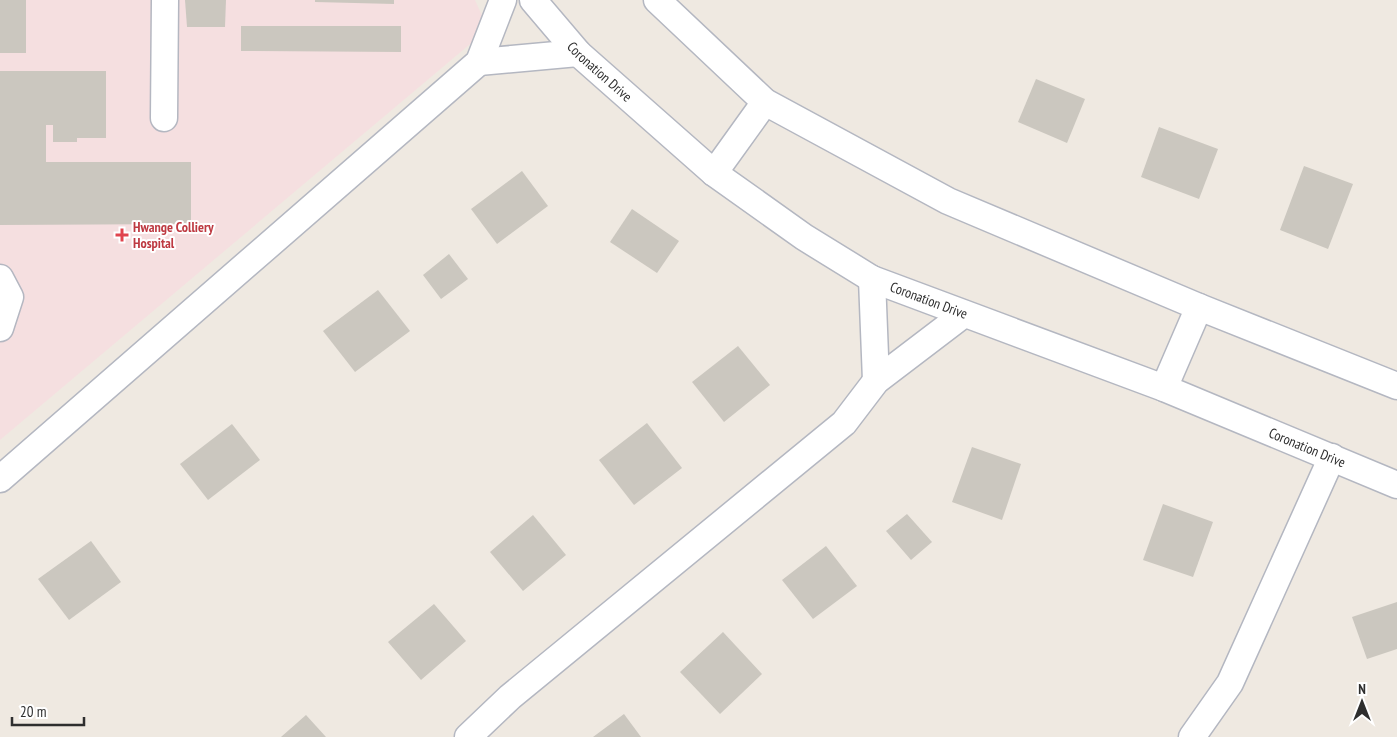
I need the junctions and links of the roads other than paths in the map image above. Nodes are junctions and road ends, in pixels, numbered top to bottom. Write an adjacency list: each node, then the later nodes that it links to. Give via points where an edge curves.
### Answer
1 (165, 0): 8 (street)
2 (503, 0): 6 (street)
3 (534, 0): 5 (street, Coronation Drive)
4 (657, 0): 7 (street)
5 (578, 52): 6 (street); 9 (street, Coronation Drive)
6 (480, 62): 19 (street)
7 (765, 102): 9 (street); 12 (street, via 948,201)
8 (164, 118)
9 (714, 173): 11 (street, Coronation Drive, via 804,237)
10 (0, 278): 14 (street, via 10,297)
11 (872, 280): 13 (street, Coronation Drive); 15 (street)
12 (1199, 307): 16 (street); 17 (street)
13 (964, 314): 15 (street); 17 (street, Coronation Drive)
14 (0, 328)
15 (876, 381): 21 (street, via 844,423 510,697)
16 (1397, 386)
17 (1164, 388): 18 (street, Coronation Drive)
18 (1332, 457): 20 (street, Coronation Drive); 22 (street, via 1230,683)
19 (0, 479)
20 (1397, 485)
21 (468, 737)
22 (1192, 737)

